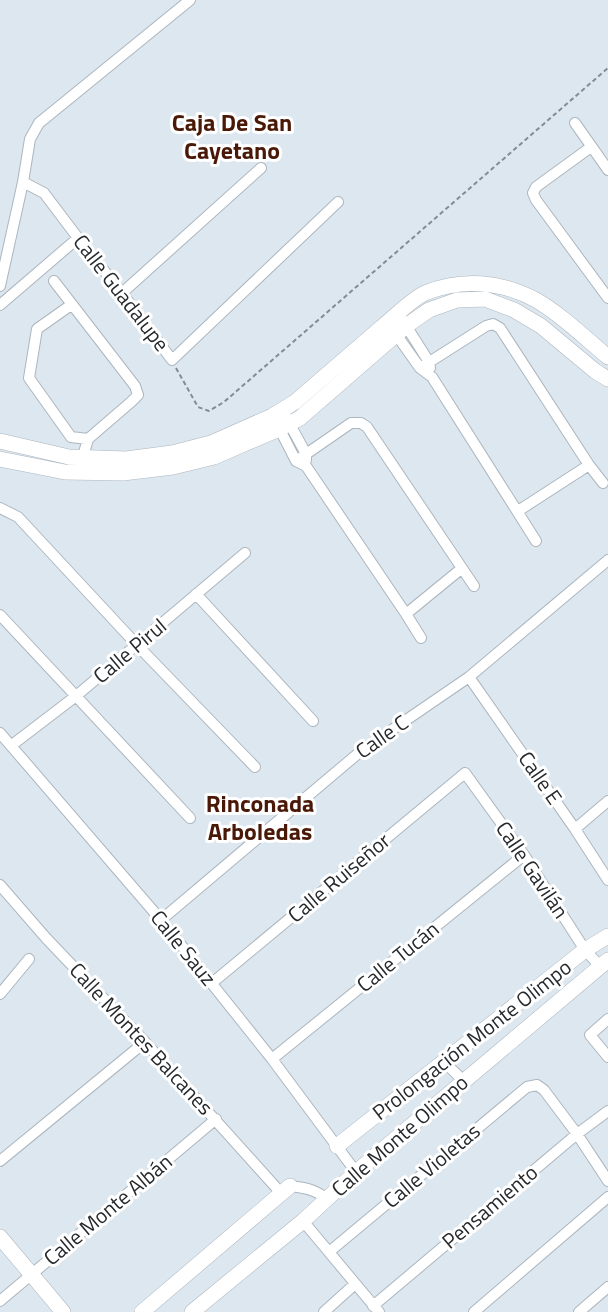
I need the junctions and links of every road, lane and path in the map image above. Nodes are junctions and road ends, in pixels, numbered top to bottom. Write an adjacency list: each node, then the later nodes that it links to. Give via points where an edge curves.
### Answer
1 (190, 0): 7 (street, via 39,123 30,139)
2 (608, 68): 18 (path, Calle Guadalupe, via 224,402 209,411 198,407)
3 (575, 123): 4 (street)
4 (591, 147): 6 (street); 13 (street, via 533,193)
5 (261, 168): 12 (street)
6 (608, 170)
7 (23, 182): 9 (street, Calle Guadalupe, via 44,193); 11 (street)
8 (338, 202): 18 (street)
9 (78, 238): 12 (street, Calle Guadalupe); 14 (street)
10 (54, 281): 15 (street)
11 (0, 286)
12 (122, 293): 18 (street, Calle Guadalupe)
13 (608, 298)
14 (0, 305)
15 (71, 305): 22 (street, via 37,329 29,378); 23 (street, via 138,395)
16 (397, 324): 17 (main road, via 423,294 452,285 502,286 559,316); 19 (street); 20 (main road, via 457,300 484,299 541,326); 21 (main road, via 300,418)
17 (608, 357)
18 (172, 360)
19 (425, 365): 28 (street, via 486,326 500,328); 31 (street)
20 (608, 379)
21 (281, 420): 25 (street); 27 (main road, via 213,457 173,467 123,473)
22 (71, 437): 23 (street); 27 (street)
23 (88, 439): 27 (street)
24 (0, 441): 27 (main road)
25 (301, 457): 35 (street, via 351,423 361,423); 38 (street)
26 (0, 459): 27 (main road)
27 (74, 465)
28 (589, 465): 29 (street); 31 (street)
29 (603, 483)
30 (0, 508): 41 (street, via 18,516)
31 (518, 512): 32 (street)
32 (536, 542)
33 (245, 553): 37 (street, Calle Pirul)
34 (608, 560): 42 (street, Calle C)
35 (461, 569): 36 (street); 38 (street)
36 (474, 586)
37 (196, 594): 41 (street, Calle Pirul); 44 (street)
38 (406, 614): 40 (street)
39 (0, 615): 43 (street)
40 (421, 638)
41 (137, 645): 43 (street, Calle Pirul); 47 (street)
42 (469, 677): 51 (street, Calle E); 55 (street, Calle C, via 361,751)
43 (76, 696): 46 (street, Calle Pirul); 50 (street)
44 (313, 722)
45 (0, 733): 46 (street, Calle Sauz)
46 (12, 745): 55 (street, Calle Sauz)
47 (255, 767)
48 (465, 773): 52 (street, Calle Gavilán); 60 (street, Calle Ruiseñor)
49 (608, 801): 51 (street)
50 (190, 818)
51 (575, 829): 53 (street, Calle E)
52 (524, 855): 57 (street, Calle Gavilán); 65 (street, Calle Tucán)
53 (608, 880)
54 (0, 885): 63 (street, Calle Montes Balcanes)
55 (161, 920): 60 (street, Calle Sauz)
56 (608, 936): 57 (main road, Prolongación Monte Olimpo)
57 (585, 950): 59 (street, Calle Gavilán); 66 (main road, Prolongación Monte Olimpo)
58 (29, 959): 61 (street)
59 (604, 963): 67 (main road, Calle Monte Olimpo)
60 (212, 983): 65 (street, Calle Sauz)
61 (0, 994)
62 (608, 1019): 64 (street, via 590,1035)
63 (145, 1042): 69 (street, Calle Montes Balcanes); 72 (street)
64 (608, 1057)
65 (272, 1059): 71 (street, Calle Sauz)
66 (444, 1062): 67 (street); 71 (main road, Prolongación Monte Olimpo)
67 (464, 1081): 73 (main road, Calle Monte Olimpo)
68 (608, 1111): 70 (street, Pensamiento)
69 (216, 1119): 75 (street, Calle Montes Balcanes); 81 (street, Calle Monte Albán)
70 (577, 1134): 74 (street); 80 (street, Calle Violetas, via 544,1090 537,1085 527,1087); 85 (street, Pensamiento)
71 (337, 1146): 73 (street, Calle Sauz)
72 (0, 1161)
73 (356, 1172): 77 (main road, Calle Monte Olimpo)
74 (608, 1181)
75 (286, 1190): 77 (street, via 304,1187); 87 (main road)
76 (608, 1197): 90 (street)
77 (327, 1199): 78 (main road, Calle Monte Olimpo)
78 (303, 1221): 80 (street); 88 (main road, Calle Monte Olimpo)
79 (0, 1237): 81 (main road)
80 (329, 1252): 82 (street)
81 (32, 1274): 84 (street, Calle Monte Albán); 86 (main road)
82 (355, 1284): 85 (street); 89 (street)
83 (608, 1287): 91 (street)
84 (0, 1301)
85 (376, 1309)
86 (63, 1312)
87 (141, 1312)
88 (192, 1312)
89 (324, 1312)
90 (474, 1312)
91 (579, 1312)

